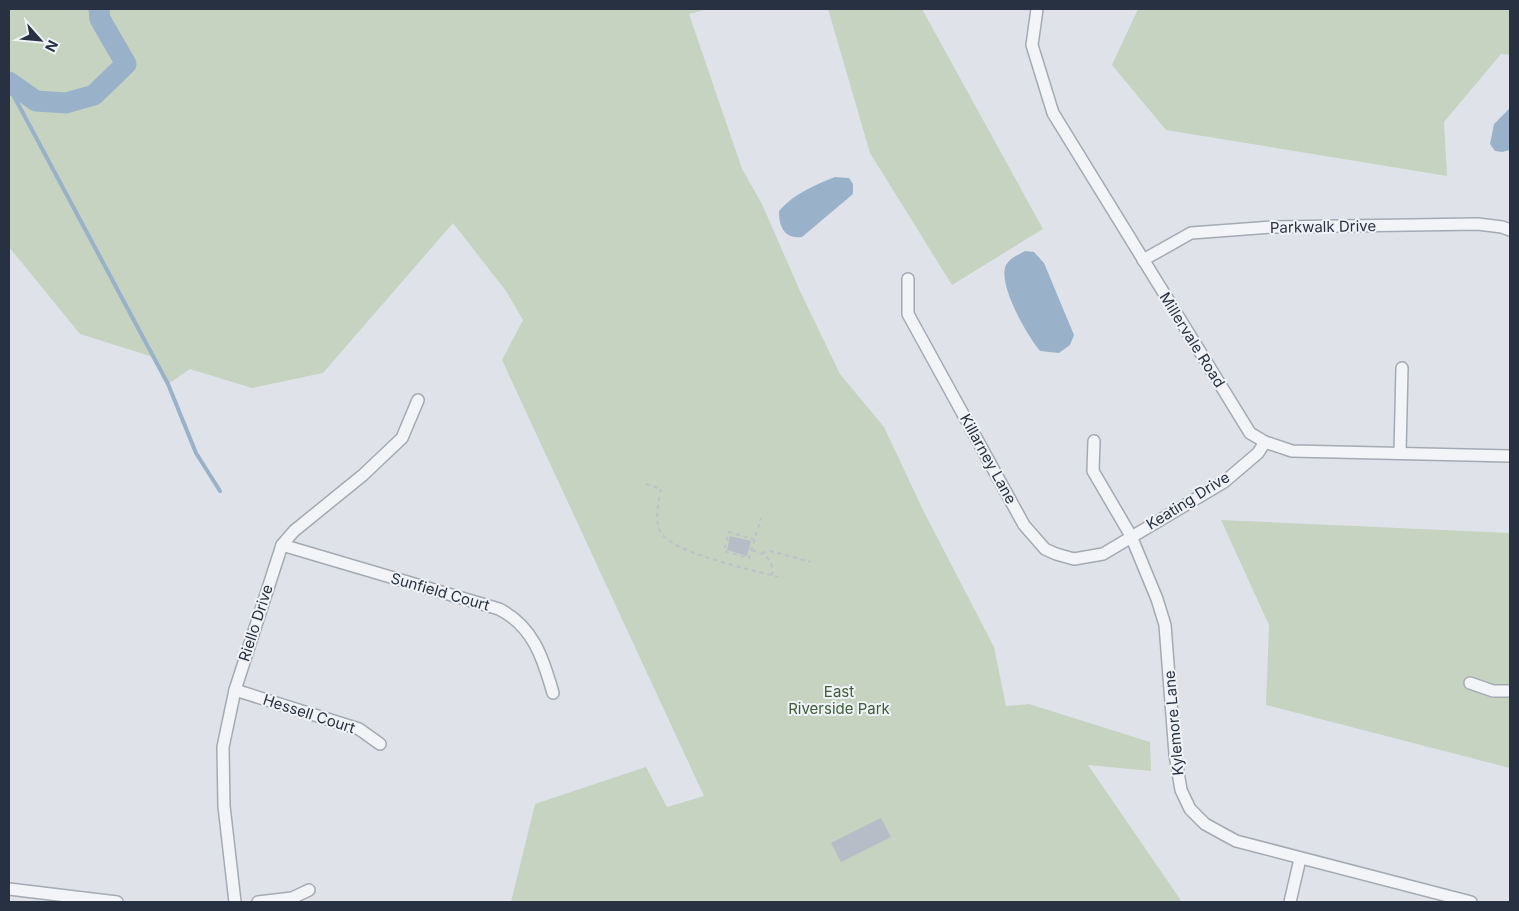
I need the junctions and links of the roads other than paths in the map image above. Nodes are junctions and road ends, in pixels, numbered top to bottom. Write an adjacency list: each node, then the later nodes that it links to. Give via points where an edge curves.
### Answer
1 (1038, 9): 3 (street, Millervale Road, via 1032,45 1053,113)
2 (1510, 230): 3 (street, Parkwalk Drive, via 1478,224 1191,233)
3 (1143, 260): 8 (street, Millervale Road, via 1250,433)
4 (908, 278): 11 (street, Killarney Lane, via 908,314 1032,537 1045,549 1074,559 1103,554)
5 (1402, 368): 9 (street)
6 (418, 400): 12 (street, Riello Drive, via 402,438)
7 (1094, 441): 11 (street, Kylemore Lane, via 1093,471)
8 (1265, 442): 9 (street, Millervale Road, via 1292,451); 11 (street, Keating Drive, via 1224,482)
9 (1400, 453): 10 (street, Millervale Road)
10 (1510, 456)
11 (1131, 536): 18 (street, Kylemore Lane, via 1165,625 1175,754 1181,790 1190,808 1205,824 1236,841)
12 (282, 545): 14 (street, Riello Drive); 16 (street, Sunfield Court, via 499,609 512,616 526,628 538,648)
13 (1470, 683): 15 (street, via 1493,691)
14 (235, 690): 17 (street, Hessell Court, via 359,729); 23 (street, Riello Drive, via 223,747 224,806)
15 (1510, 691)
16 (553, 693)
17 (380, 744)
18 (1300, 859): 21 (street, Kylemore Lane); 25 (street)
19 (9, 889): 22 (street)
20 (309, 890): 24 (street, via 292,898)
21 (1446, 900): 26 (street, Kylemore Lane)
22 (117, 902)
23 (235, 902)
24 (258, 902)
25 (1290, 902)
26 (1471, 902)

